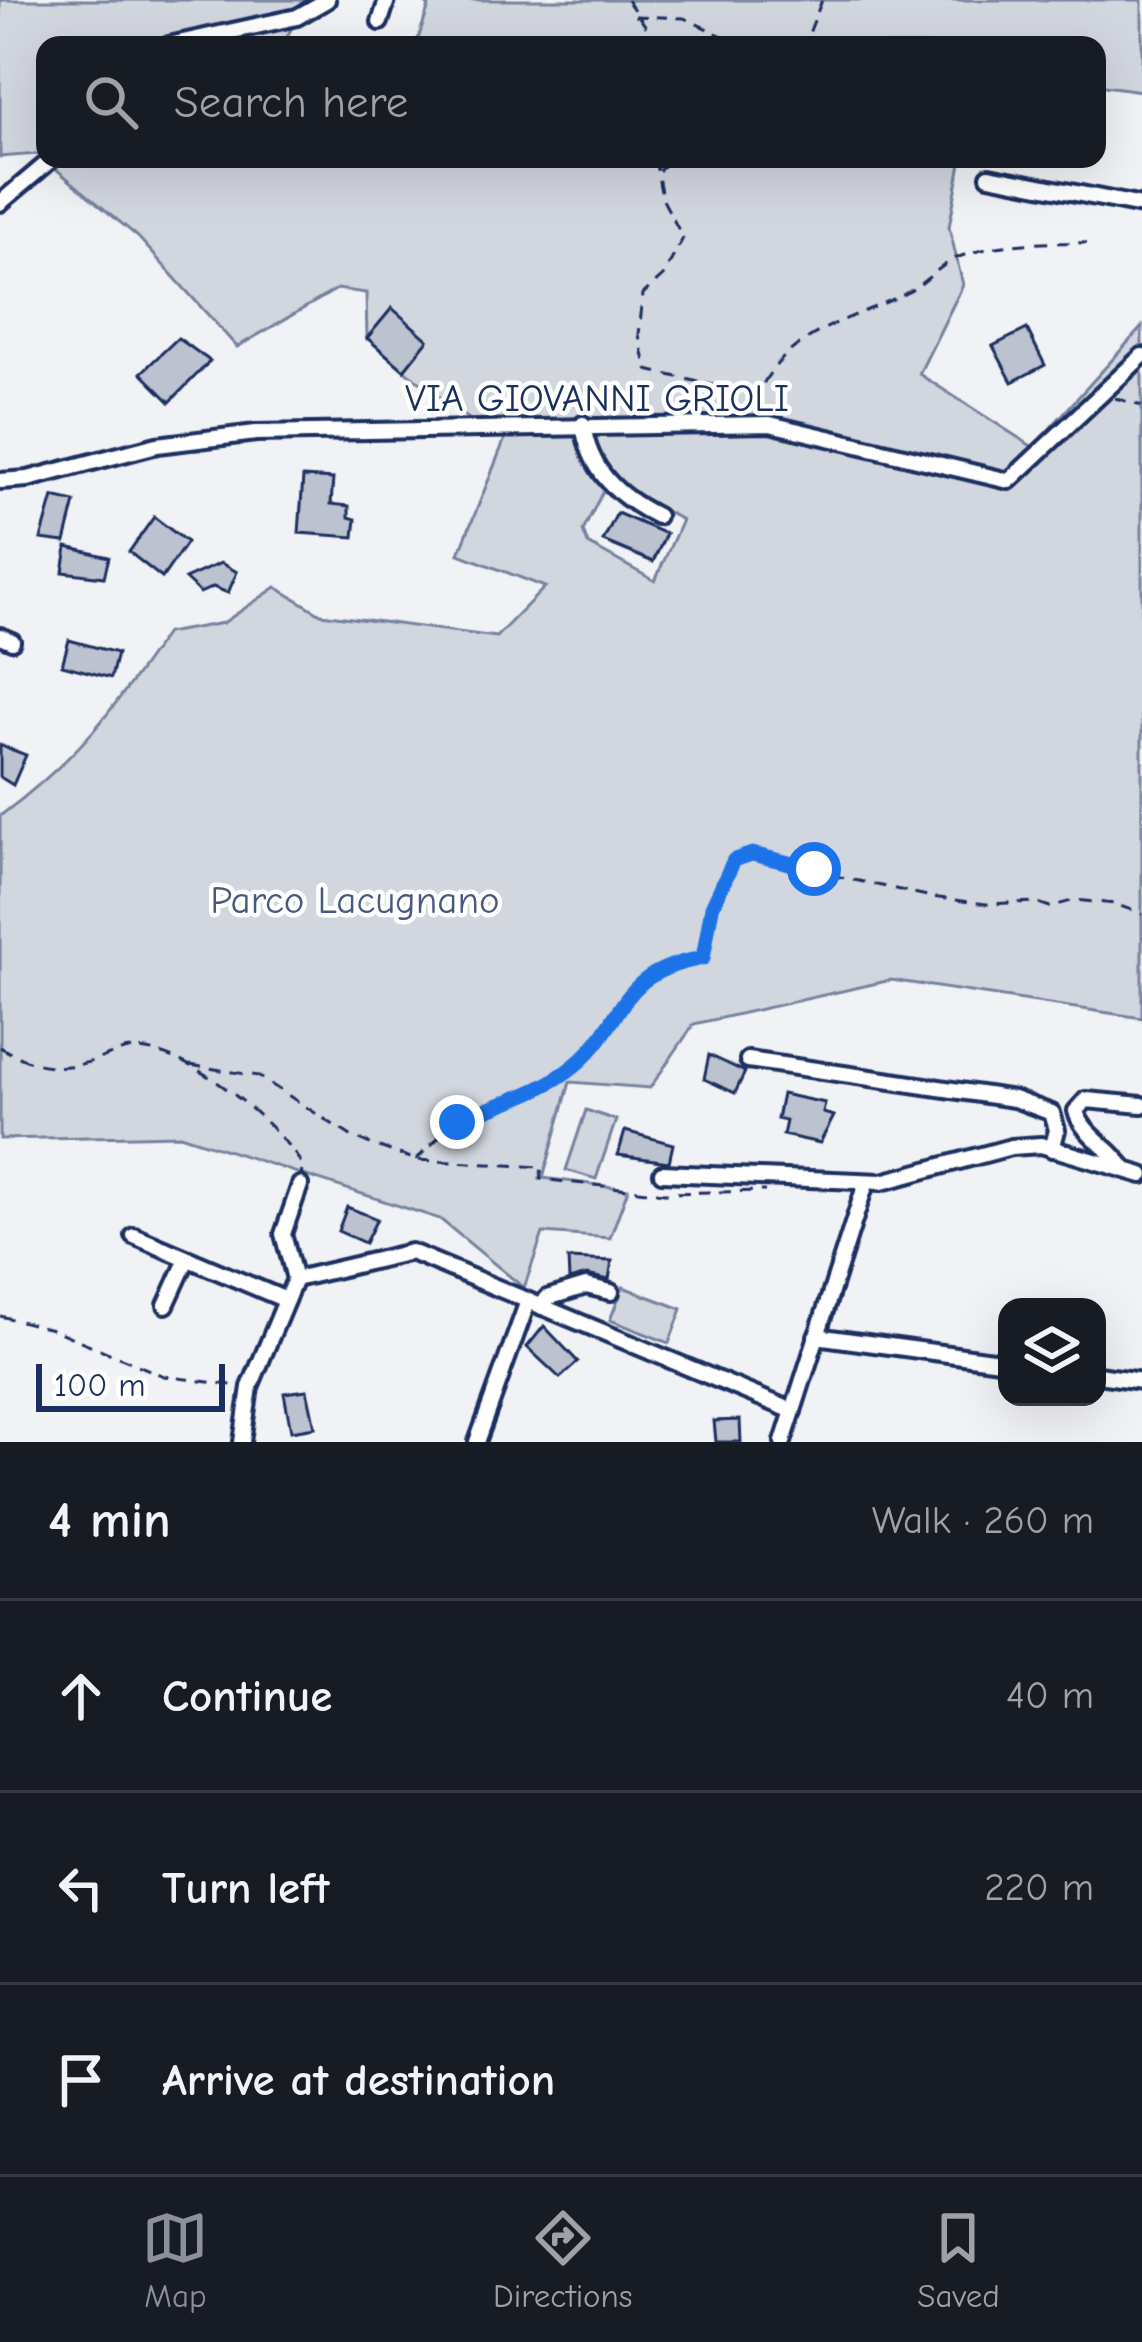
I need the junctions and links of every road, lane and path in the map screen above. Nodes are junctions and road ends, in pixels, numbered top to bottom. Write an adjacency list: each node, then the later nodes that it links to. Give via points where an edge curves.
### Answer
1 (328, 0): 7 (street, via 297,17)
2 (388, 0): 6 (street)
3 (627, 0): 5 (path)
4 (822, 0): 10 (path)
5 (635, 16): 8 (path); 9 (path, via 684,17)
6 (380, 22)
7 (210, 36)
8 (652, 36)
9 (723, 36)
10 (808, 36)
11 (41, 168): 16 (street)
12 (657, 168): 14 (path)
13 (661, 168): 14 (path)
14 (657, 172): 21 (path, via 683,238 643,294 646,370 699,377)
15 (989, 176): 17 (street)
16 (0, 203)
17 (1142, 206)
18 (1087, 243): 21 (path, via 1035,242 956,257 908,292 809,337 768,369)
19 (1142, 356): 20 (street, VIA GIOVANNI GRIOLI)
20 (1106, 396): 22 (path); 24 (street, VIA GIOVANNI GRIOLI, via 1009,482)
21 (754, 402): 24 (path)
22 (1142, 406)
23 (583, 424): 24 (street, VIA GIOVANNI GRIOLI); 25 (street, VIA GIOVANNI GRIOLI, via 256,433 157,445); 26 (street, via 586,452 622,499)
24 (755, 424)
25 (0, 481)
26 (657, 516)
27 (1142, 914): 33 (path, via 1075,900 1050,908 932,897 752,854 734,860 712,907 703,958 662,965 631,988 569,1070 457,1122)
28 (0, 1047): 30 (path, via 29,1064 71,1068 130,1048)
29 (748, 1060): 32 (street, via 1014,1099 1052,1114)
30 (190, 1065): 33 (path, via 258,1076 354,1138); 38 (path, via 285,1136 303,1166)
31 (1142, 1105): 34 (street, via 1086,1100 1076,1111 1082,1128 1108,1144)
32 (1052, 1149): 34 (street); 37 (street, via 1011,1147)
33 (416, 1160): 39 (path, via 542,1167 540,1179 621,1190)
34 (1124, 1169): 36 (street)
35 (662, 1173): 37 (street)
36 (1142, 1175)
37 (866, 1183): 48 (street)
38 (299, 1184): 42 (street, via 284,1234)
39 (706, 1192)
40 (134, 1236): 41 (street)
41 (187, 1259): 44 (street); 46 (street)
42 (295, 1280): 44 (street); 45 (street, via 411,1252)
43 (611, 1292): 45 (street, via 586,1286)
44 (286, 1300): 52 (street)
45 (535, 1304): 53 (street); 55 (street)
46 (166, 1305)
47 (0, 1316): 52 (path, via 52,1328 164,1376)
48 (816, 1336): 49 (street); 53 (street)
49 (998, 1362)
50 (1106, 1376): 51 (street)
51 (1142, 1382)
52 (250, 1387): 54 (street)
53 (793, 1412): 56 (street)
54 (242, 1442)
55 (477, 1442)
56 (783, 1442)

